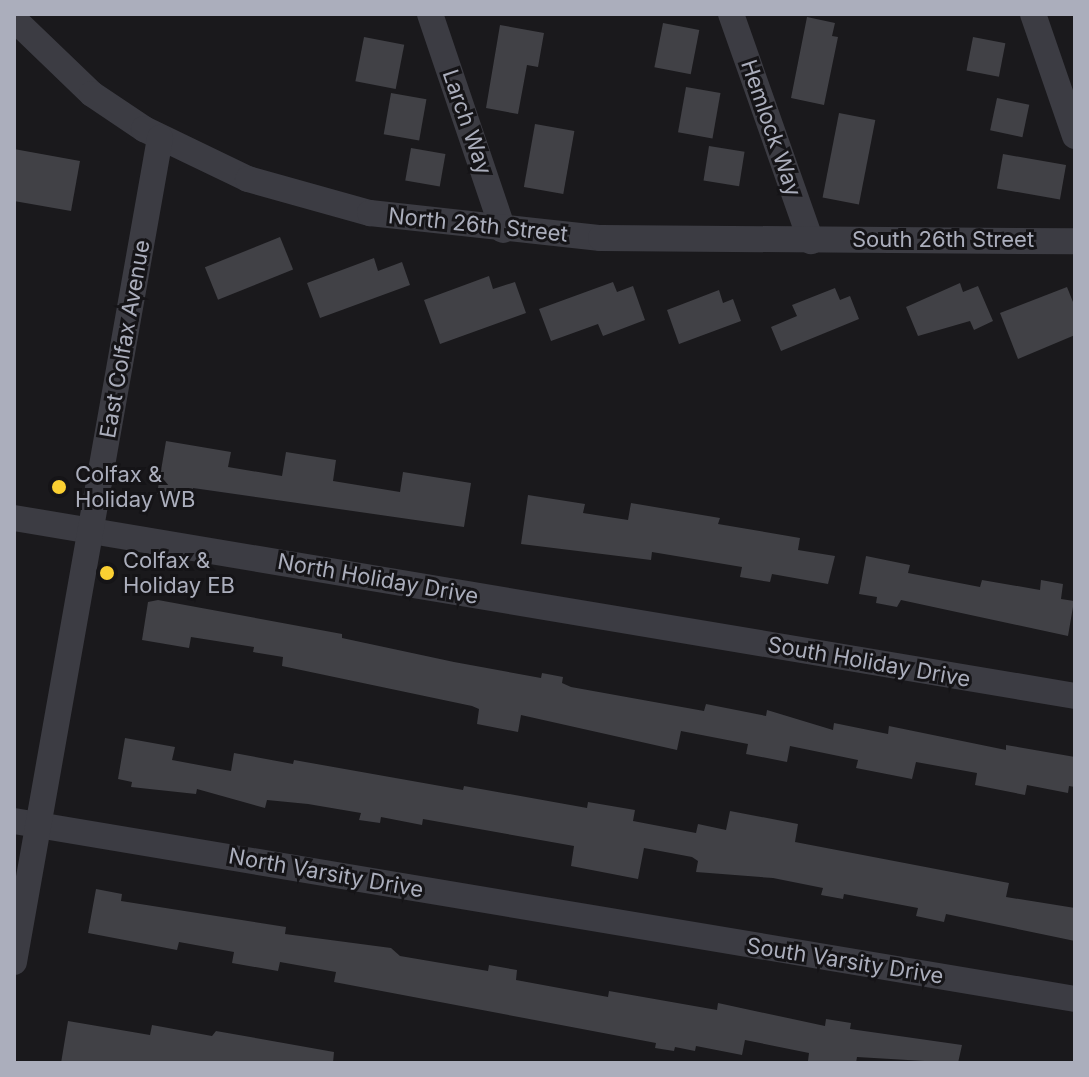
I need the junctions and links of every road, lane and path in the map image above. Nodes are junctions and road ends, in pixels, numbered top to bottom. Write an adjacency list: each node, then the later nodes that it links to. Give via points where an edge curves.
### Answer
1 (430, 14): 7 (street, Larch Way)
2 (731, 14): 8 (street, Hemlock Way)
3 (1033, 14): 5 (street)
4 (14, 19): 6 (street, via 92,94)
5 (1075, 136)
6 (160, 138): 7 (street, North 26th Street, via 307,200); 11 (street, East Colfax Avenue)
7 (503, 230): 8 (street, North 26th Street, via 601,238)
8 (811, 241): 9 (street, South 26th Street)
9 (1075, 241)
10 (14, 518): 11 (street, North Holiday Drive)
11 (91, 532): 12 (street, North Holiday Drive); 14 (street, East Colfax Avenue)
12 (664, 627): 13 (street, South Holiday Drive)
13 (1075, 696)
14 (26, 823): 15 (street, North Varsity Drive); 16 (street, East Colfax Avenue)
15 (615, 922): 17 (street, South Varsity Drive)
16 (14, 962)
17 (1075, 999)

